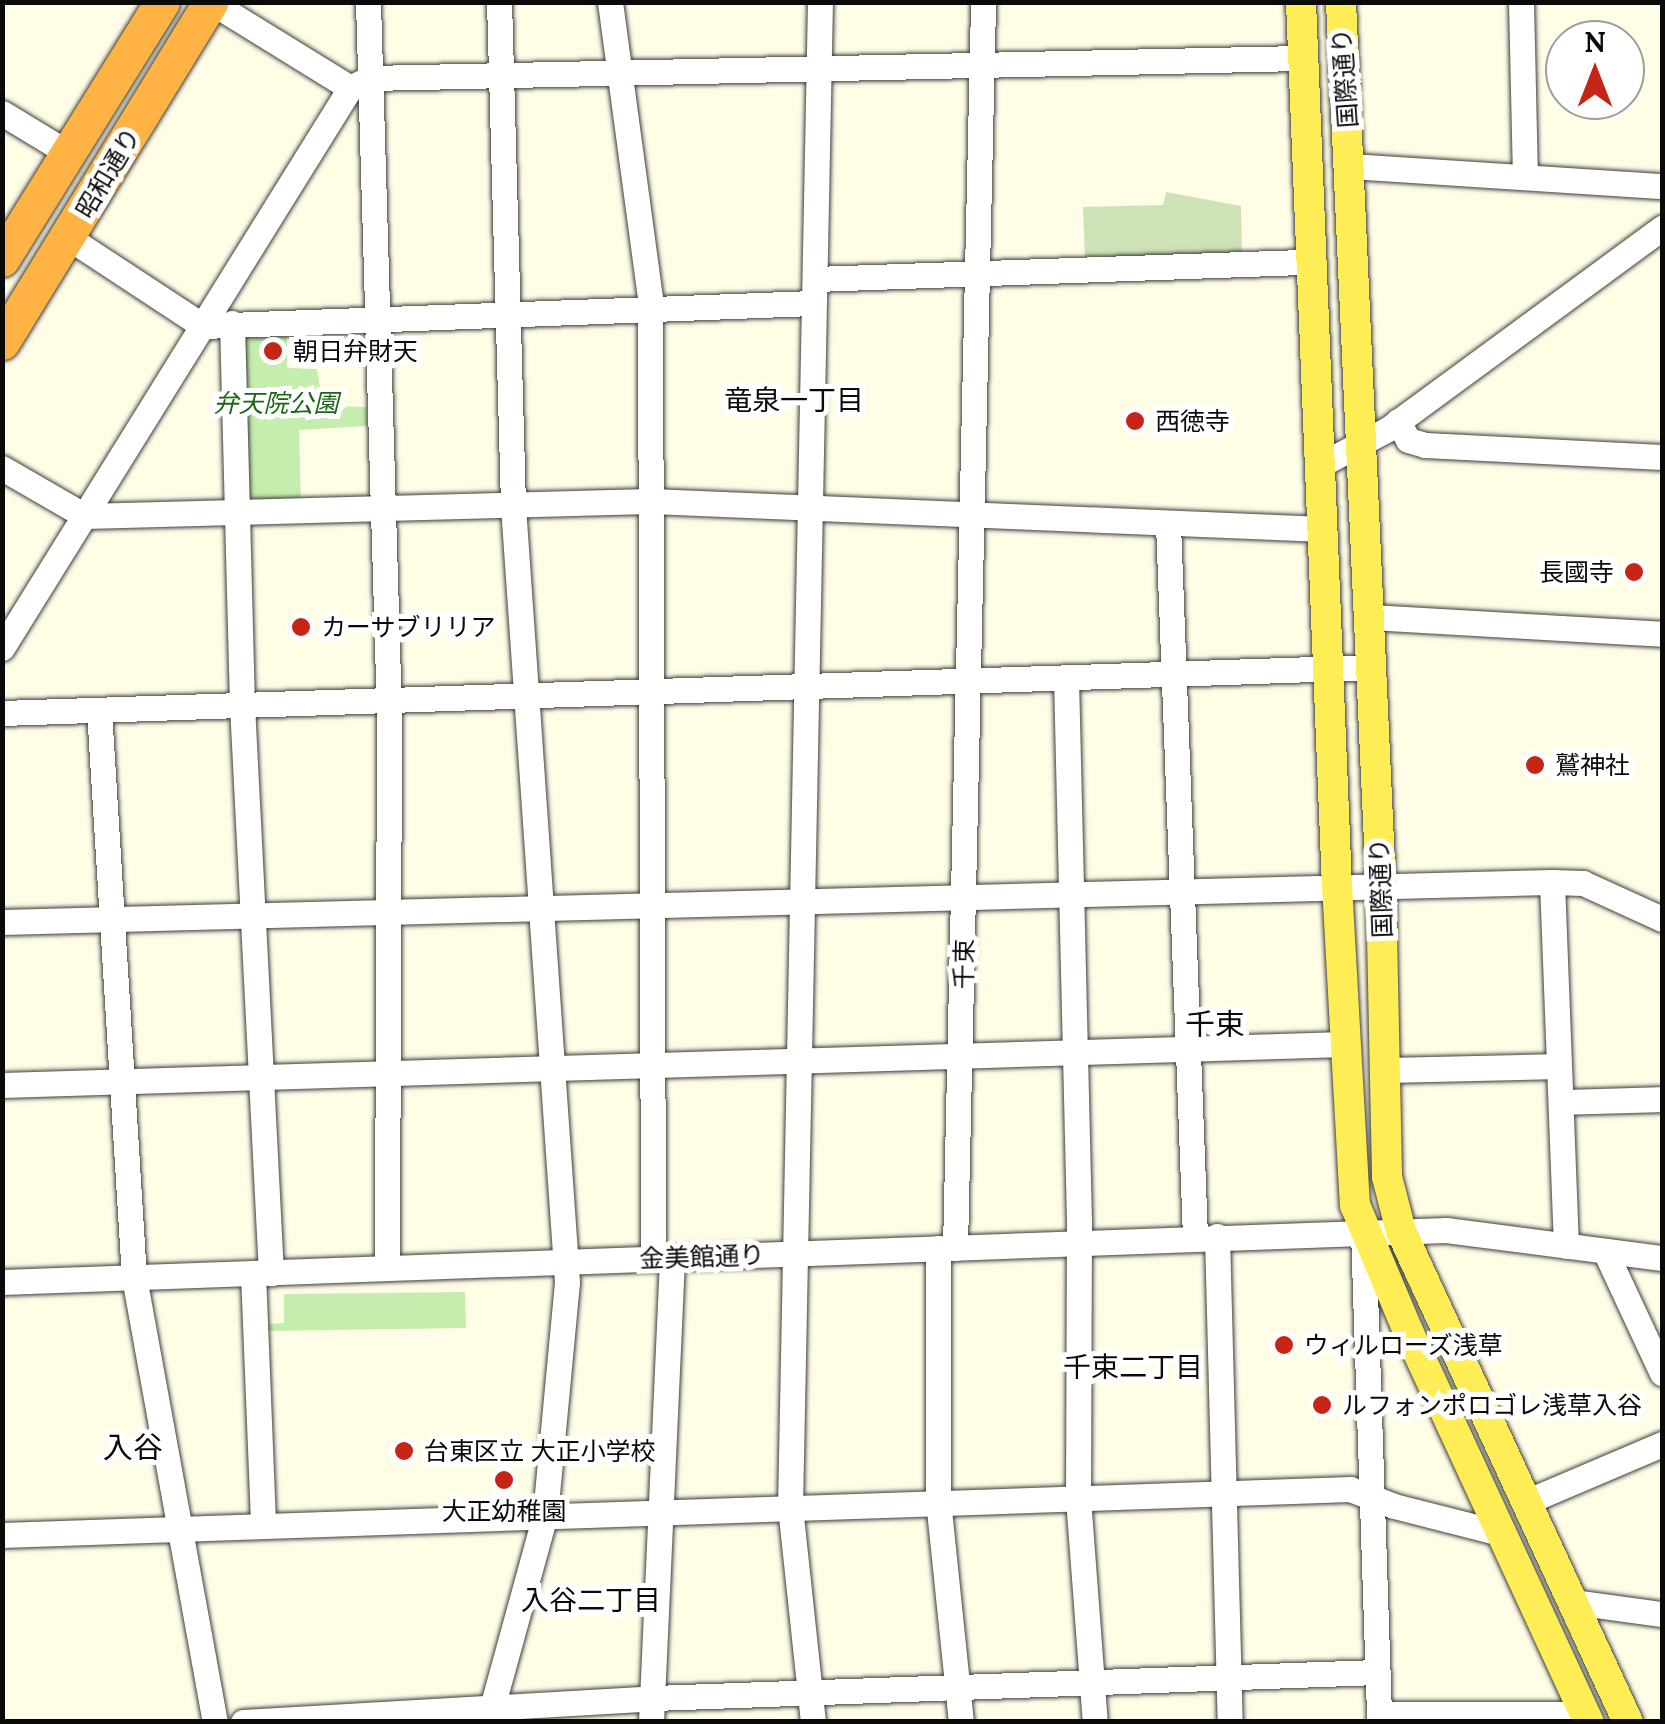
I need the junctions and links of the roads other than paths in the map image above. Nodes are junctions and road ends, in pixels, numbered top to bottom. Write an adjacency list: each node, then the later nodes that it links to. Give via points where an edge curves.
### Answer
1 (162, 2): 18 (highway, 昭和通り)
2 (211, 2): 16 (street); 23 (highway, 昭和通り)
3 (368, 2): 16 (street)
4 (499, 2): 15 (street)
5 (610, 2): 14 (street)
6 (820, 2): 13 (street)
7 (982, 2): 12 (street, 千束)
8 (1301, 2): 11 (main road, 国際通り)
9 (1340, 2): 19 (main road, 国際通り)
10 (1521, 2): 20 (street)
11 (1304, 58): 12 (street); 25 (main road, 国際通り)
12 (982, 66): 13 (street); 26 (street, 千束)
13 (818, 70): 14 (street); 27 (street)
14 (619, 74): 15 (street); 28 (street)
15 (500, 79): 16 (street); 29 (street)
16 (360, 83): 30 (street); 32 (street)
17 (2, 113): 18 (street)
18 (68, 153): 24 (highway, 昭和通り)
19 (1351, 166): 20 (street); 35 (main road, 国際通り)
20 (1526, 176): 21 (street)
21 (1662, 186)
22 (1662, 228): 34 (street)
23 (69, 238): 32 (street); 33 (highway, 昭和通り)
24 (2, 259)
25 (1312, 262): 26 (street); 37 (main road, 国際通り)
26 (978, 274): 27 (street); 45 (street, 千束)
27 (814, 291): 28 (street); 41 (street)
28 (651, 310): 29 (street); 39 (street)
29 (506, 315): 30 (street); 40 (street)
30 (376, 318): 31 (street); 42 (street)
31 (232, 323): 32 (street); 43 (street)
32 (203, 326): 44 (street)
33 (2, 342)
34 (1398, 421): 35 (street); 36 (street, via 1408,440 1425,445)
35 (1362, 443): 37 (street); 48 (main road, 国際通り)
36 (1662, 457)
37 (1320, 464): 47 (main road, 国際通り)
38 (2, 468): 44 (street)
39 (651, 502): 40 (street); 41 (street); 57 (street)
40 (513, 506): 42 (street); 58 (street)
41 (810, 507): 45 (street); 56 (street)
42 (382, 509): 43 (street); 59 (street)
43 (240, 513): 44 (street); 60 (street)
44 (85, 516): 50 (street)
45 (972, 516): 46 (street); 55 (street, 千束)
46 (1168, 524): 47 (street); 53 (street)
47 (1323, 529): 52 (main road, 国際通り)
48 (1370, 616): 49 (street); 51 (main road, 国際通り)
49 (1662, 634)
50 (2, 648)
51 (1371, 667): 52 (street); 65 (main road, 国際通り)
52 (1330, 668): 53 (street); 64 (main road, 国際通り)
53 (1174, 674): 54 (street); 66 (street)
54 (1066, 678): 55 (street); 67 (street)
55 (969, 681): 56 (street); 68 (street, 千束)
56 (807, 686): 57 (street); 69 (street)
57 (652, 691): 58 (street); 70 (street)
58 (526, 696): 59 (street); 71 (street)
59 (389, 700): 60 (street); 72 (street)
60 (242, 705): 61 (street); 73 (street)
61 (99, 710): 62 (street); 75 (street)
62 (2, 713)
63 (1552, 882): 65 (street); 74 (street, via 1583,883); 83 (street)
64 (1337, 886): 65 (street); 66 (street); 77 (main road, 国際通り)
65 (1381, 887): 85 (main road, 国際通り)
66 (1182, 892): 67 (street); 78 (street)
67 (1070, 895): 68 (street); 79 (street)
68 (965, 899): 69 (street); 80 (street, 千束)
69 (800, 903): 70 (street); 81 (street)
70 (650, 905): 71 (street); 82 (street)
71 (541, 908): 72 (street); 84 (street)
72 (386, 912): 73 (street); 86 (street)
73 (253, 916): 75 (street); 87 (street)
74 (1662, 919)
75 (113, 921): 76 (street); 89 (street)
76 (2, 922)
77 (1344, 1044): 78 (street); 93 (main road, 国際通り, via 1351,1179)
78 (1187, 1047): 79 (street); 94 (street)
79 (1076, 1052): 80 (street); 95 (street)
80 (962, 1054): 81 (street); 97 (street, 千束)
81 (797, 1058): 82 (street); 99 (street)
82 (651, 1065): 84 (street); 101 (street)
83 (1559, 1066): 85 (street); 91 (street)
84 (554, 1067): 86 (street); 102 (street)
85 (1386, 1070): 92 (main road, 国際通り, via 1386,1177)
86 (387, 1074): 87 (street); 103 (street)
87 (264, 1078): 89 (street); 104 (street)
88 (2, 1085): 89 (street)
89 (121, 1085): 105 (street)
90 (1662, 1099): 91 (street)
91 (1560, 1102): 96 (street)
92 (1401, 1231): 93 (street, 金美館通り); 96 (street, 金美館通り, via 1446,1230); 113 (main road, 国際通り)
93 (1364, 1232): 94 (street, 金美館通り); 110 (street); 119 (main road, 国際通り)
94 (1206, 1236): 95 (street, 金美館通り); 109 (street)
95 (1080, 1244): 97 (street, 金美館通り); 111 (street)
96 (1566, 1246): 98 (street, 金美館通り)
97 (946, 1248): 99 (street, 金美館通り); 112 (street, 千束)
98 (1605, 1251): 100 (street, 金美館通り); 107 (street)
99 (794, 1253): 101 (street, 金美館通り); 114 (street)
100 (1662, 1258)
101 (662, 1259): 102 (street, 金美館通り); 115 (street)
102 (566, 1262): 103 (street, 金美館通り); 116 (street)
103 (387, 1268): 104 (street, 金美館通り)
104 (262, 1273): 105 (street, 金美館通り); 117 (street)
105 (134, 1277): 106 (street, 金美館通り); 118 (street)
106 (2, 1282)
107 (1662, 1373)
108 (1662, 1444): 113 (street)
109 (1225, 1492): 110 (street, via 1350,1488); 111 (street); 124 (street)
110 (1373, 1497): 119 (street); 123 (street)
111 (1078, 1498): 112 (street); 125 (street)
112 (938, 1500): 114 (street); 126 (street, 千束)
113 (1528, 1502): 121 (main road, 国際通り)
114 (790, 1508): 115 (street); 127 (street)
115 (659, 1513): 116 (street); 128 (street)
116 (545, 1515): 117 (street); 129 (street)
117 (264, 1525): 118 (street)
118 (180, 1528): 120 (street); 132 (street)
119 (1500, 1533): 131 (main road, 国際通り)
120 (2, 1535)
121 (1574, 1602): 122 (street); 138 (main road, 国際通り)
122 (1662, 1614)
123 (1378, 1672): 124 (street); 130 (street)
124 (1229, 1678): 125 (street); 137 (street)
125 (1092, 1682): 126 (street); 136 (street)
126 (958, 1686): 127 (street); 135 (street, 千束)
127 (809, 1692): 128 (street); 134 (street)
128 (652, 1710): 129 (street)
129 (489, 1715): 133 (street)
130 (1379, 1718): 131 (street)
131 (1587, 1718)
132 (215, 1722)
133 (242, 1722)
134 (813, 1722)
135 (961, 1722)
136 (1095, 1722)
137 (1230, 1722)
138 (1628, 1722)

